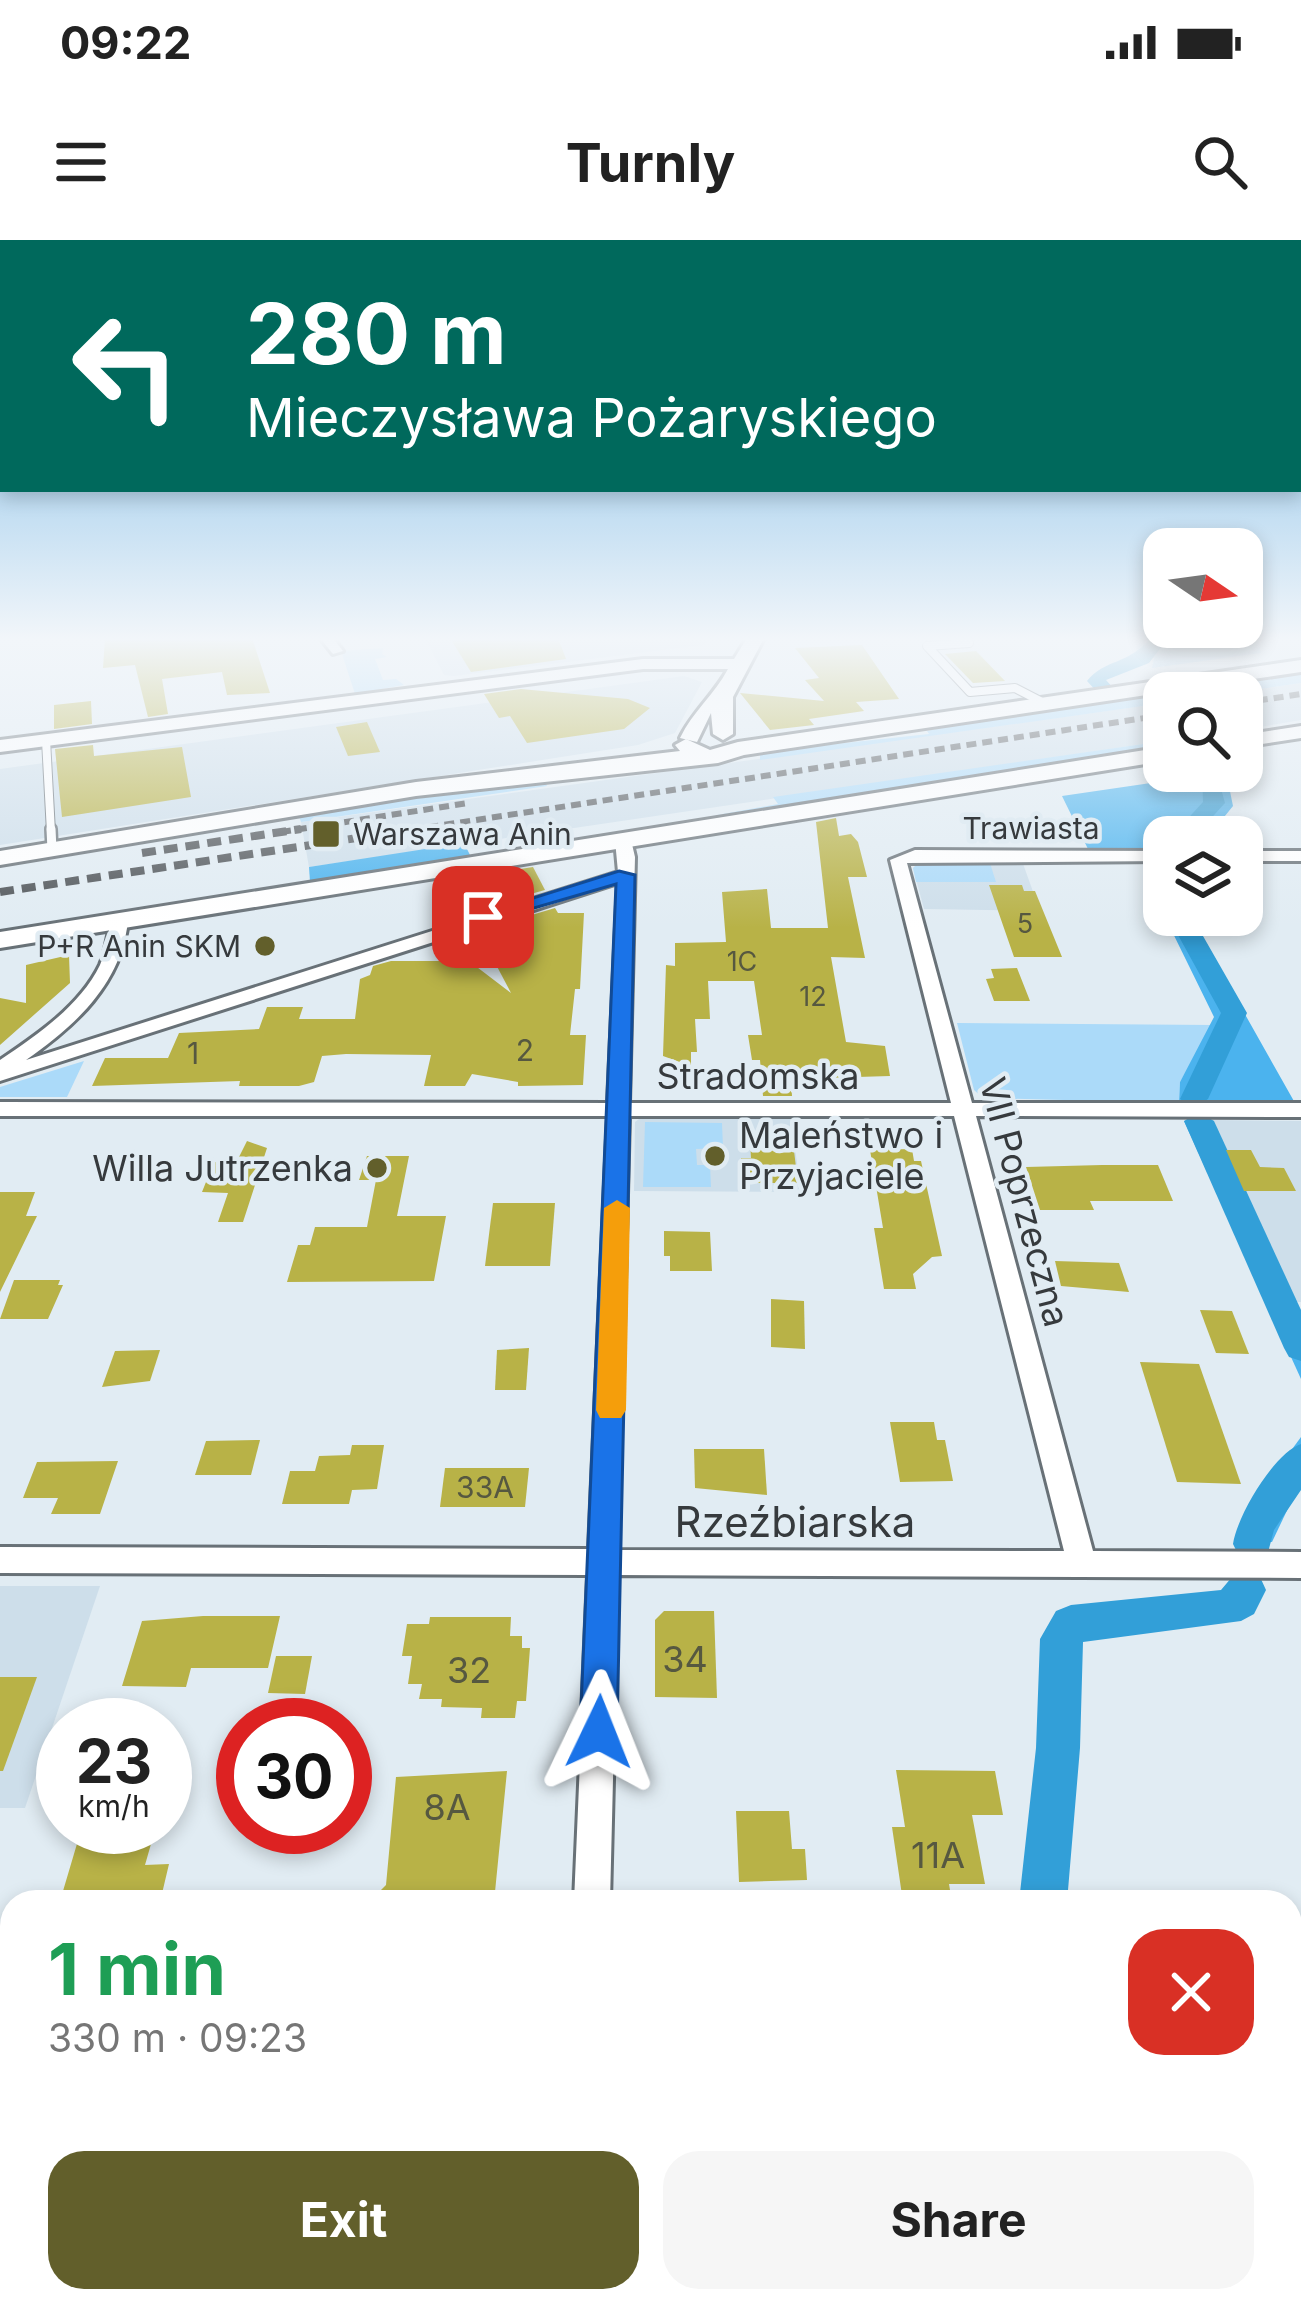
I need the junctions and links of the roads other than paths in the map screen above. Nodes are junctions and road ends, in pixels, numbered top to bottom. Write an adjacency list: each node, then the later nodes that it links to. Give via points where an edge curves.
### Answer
1 (88, 735): 4 (street)
2 (712, 735): 5 (street)
3 (722, 735): 5 (main road, via 724,756)
4 (46, 740): 6 (street); 9 (lane)
5 (693, 745): 9 (main road)
6 (0, 746)
7 (1143, 757): 8 (main road)
8 (623, 840): 15 (street); 16 (main road)
9 (52, 850): 13 (main road)
10 (1143, 856): 14 (street, Trawiasta)
11 (1263, 856): 12 (street)
12 (1301, 856)
13 (0, 858)
14 (898, 860): 19 (street, VII Poprzeczna)
15 (626, 875): 18 (street); 21 (street)
16 (119, 921): 17 (main road); 18 (street, via 114,953 81,1003)
17 (0, 940)
18 (0, 1072)
19 (964, 1108): 21 (street, Stradomska); 22 (street, Stradomska); 25 (street, VII Poprzeczna)
20 (0, 1109): 21 (street, Stradomska)
21 (620, 1109): 24 (street)
22 (1301, 1111)
23 (0, 1560): 24 (street, Rzeźbiarska)
24 (606, 1563): 25 (street, Rzeźbiarska); 27 (street)
25 (1082, 1564): 26 (street, Rzeźbiarska)
26 (1301, 1565)
27 (592, 1890)

